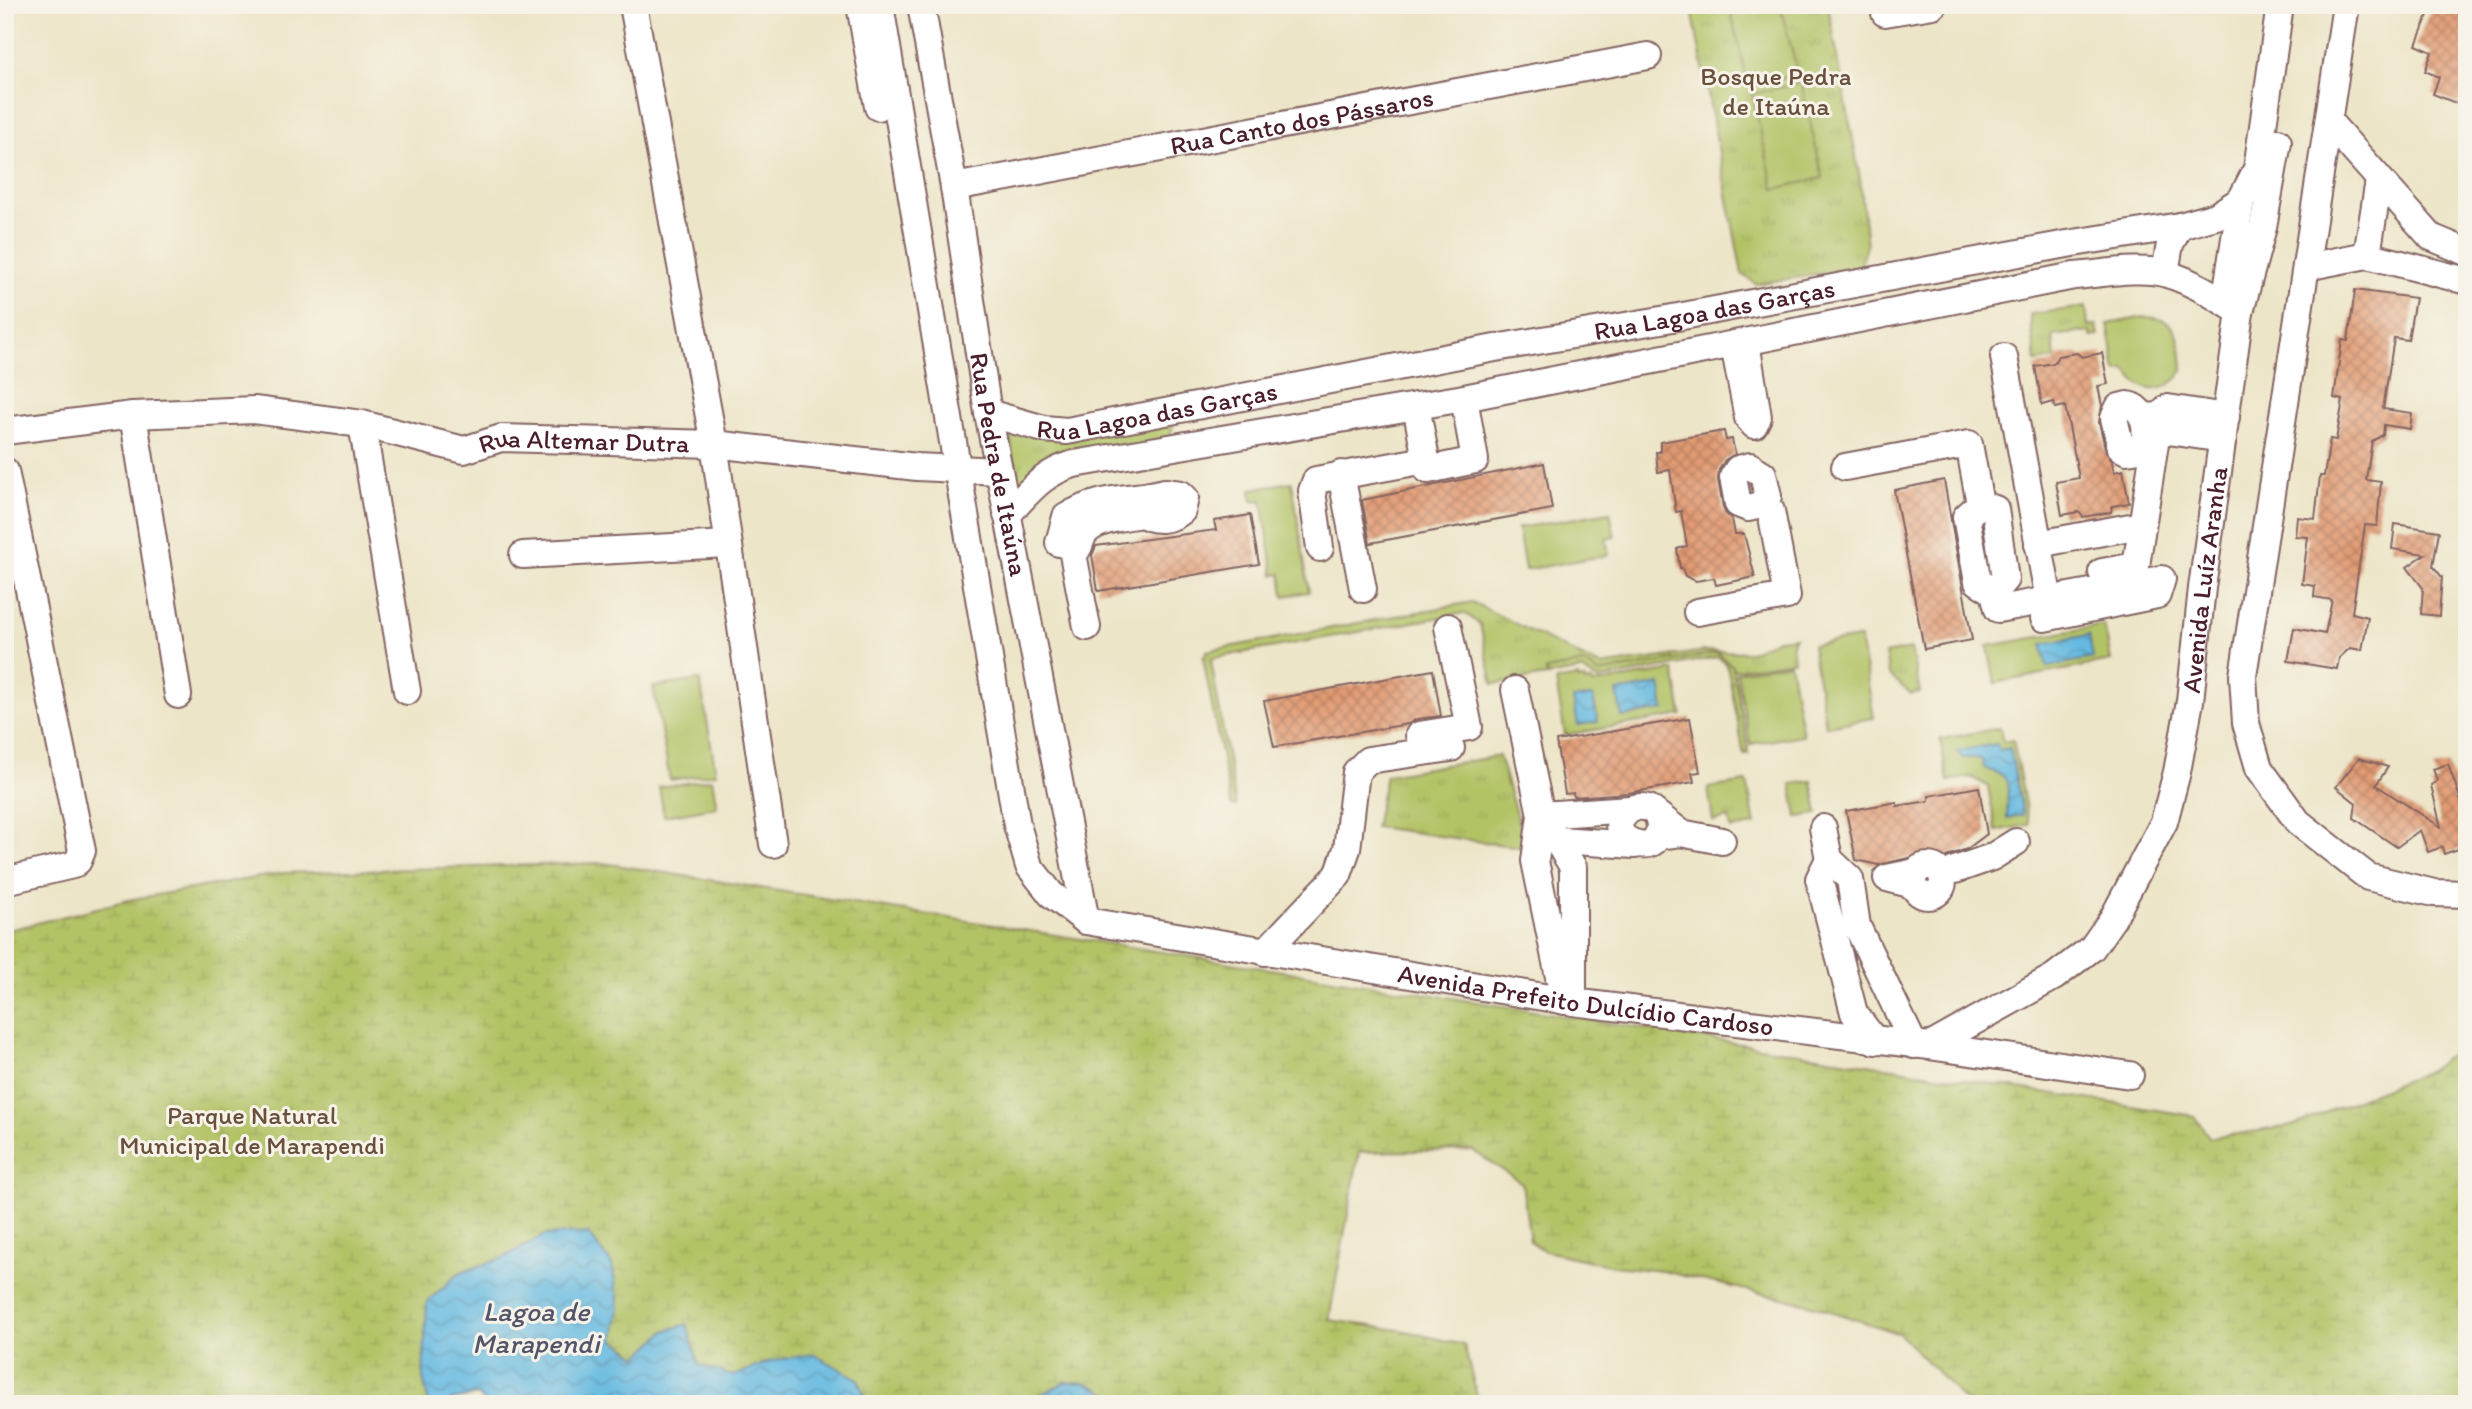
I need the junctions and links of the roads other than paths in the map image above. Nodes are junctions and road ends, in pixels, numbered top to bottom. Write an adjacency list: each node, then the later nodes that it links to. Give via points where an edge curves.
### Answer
1 (634, 5): 35 (street)
2 (860, 5): 40 (street)
3 (880, 5): 40 (street, Rua Pedra de Itaúna)
4 (921, 5): 13 (street, Rua Pedra de Itaúna)
5 (1933, 5): 9 (street)
6 (2280, 5): 14 (street, via 2257,169)
7 (2297, 5): 23 (street, Avenida Luíz Aranha, via 2272,187)
8 (2346, 5): 11 (street, Avenida Luíz Aranha)
9 (1885, 13)
10 (1648, 56): 13 (street, Rua Canto dos Pássaros)
11 (2329, 122): 12 (street); 19 (street, Avenida Luíz Aranha)
12 (2379, 180): 17 (street, via 2431,237); 18 (street)
13 (954, 187): 29 (street, Rua Pedra de Itaúna)
14 (2241, 200): 15 (street, Rua Lagoa das Garças, via 2216,216); 23 (street)
15 (2180, 226): 16 (street, Rua Lagoa das Garças); 20 (street, via 2170,244)
16 (2067, 244): 21 (street); 28 (street, Rua Lagoa das Garças)
17 (2467, 252)
18 (2367, 255): 19 (street); 22 (street)
19 (2306, 267): 77 (street, Avenida Luíz Aranha, via 2244,677 2246,723 2259,768 2298,822 2368,877 2434,893)
20 (2165, 273): 21 (street, Rua Lagoa das Garças); 23 (street, Rua Lagoa das Garças)
21 (2074, 276): 24 (street, Rua Lagoa das Garças)
22 (2467, 281)
23 (2232, 307): 32 (street, Avenida Luíz Aranha)
24 (1740, 344): 26 (street, Rua Lagoa das Garças); 56 (street, via 1748,418 1787,596)
25 (2004, 357): 50 (street)
26 (1464, 398): 27 (street, Rua Lagoa das Garças); 38 (street, via 1475,460)
27 (1416, 406): 36 (street, Rua Lagoa das Garças); 38 (street)
28 (1185, 407): 29 (street, Rua Lagoa das Garças, via 1056,431); 36 (street)
29 (988, 413): 42 (street, Rua Pedra de Itaúna)
30 (133, 415): 31 (street, Rua Altemar Dutra, via 254,410); 34 (street, Rua Altemar Dutra); 62 (street)
31 (362, 424): 35 (street, Rua Altemar Dutra, via 464,450 501,438); 61 (street)
32 (2225, 428): 33 (street, via 2168,408); 84 (street, Avenida Luíz Aranha, via 2190,701 2164,822 2092,948 2054,977)
33 (2143, 430): 44 (street); 44 (street)
34 (5, 431)
35 (714, 444): 40 (street, Rua Altemar Dutra); 49 (street)
36 (1190, 446): 37 (street, Rua Lagoa das Garças)
37 (1154, 452): 45 (street); 46 (street, Rua Lagoa das Garças, via 1056,469)
38 (1427, 465): 43 (street)
39 (1845, 467): 57 (street, via 1969,444 1980,504 1966,517 1978,582 1994,592 1997,609 2162,579 2157,595)
40 (949, 468): 42 (street, Rua Altemar Dutra); 76 (street, Rua Pedra de Itaúna, via 1017,825)
41 (5, 471): 75 (street, via 82,851 73,865)
42 (999, 471): 46 (street, Rua Pedra de Itaúna)
43 (1342, 479): 51 (street, via 1316,480 1312,491); 55 (street)
44 (2147, 485): 47 (street)
45 (1152, 501): 48 (street, via 1097,502 1082,507 1066,517); 58 (street, via 1090,529 1073,554)
46 (1007, 515): 78 (street, Rua Pedra de Itaúna)
47 (2141, 525): 50 (street); 53 (street, via 2136,566)
48 (1064, 542)
49 (728, 544): 52 (street); 72 (street)
50 (2038, 544): 54 (street)
51 (1324, 546)
52 (523, 555)
53 (2085, 576)
54 (2046, 584)
55 (1363, 589)
56 (1697, 612)
57 (2044, 618)
58 (1087, 627)
59 (1448, 627): 64 (street, via 1469,727 1396,739)
60 (1515, 690): 66 (street)
61 (407, 691)
62 (178, 695)
63 (1451, 752): 64 (street)
64 (1386, 762): 81 (street, via 1368,760 1356,772 1347,849 1338,875)
65 (1630, 809): 66 (street); 68 (street, via 1649,808); 68 (street, via 1622,819 1621,831 1629,842)
66 (1541, 815): 69 (street); 82 (street, via 1535,861)
67 (1823, 828): 73 (street)
68 (1658, 833): 69 (street); 70 (street)
69 (1558, 840): 82 (street, via 1573,867)
70 (1722, 841)
71 (2016, 842): 74 (street, via 1992,857 1933,876)
72 (773, 844)
73 (1829, 859): 74 (street); 80 (street, via 1819,880)
74 (1850, 879): 79 (street)
75 (5, 881)
76 (1040, 890): 78 (street, Avenida Prefeito Dulcídio Cardoso)
77 (2467, 894)
78 (1086, 921): 81 (street, Avenida Prefeito Dulcídio Cardoso)
79 (1857, 926): 80 (street); 84 (street)
80 (1832, 933): 83 (street, via 1854,1013)
81 (1267, 952): 82 (street, Avenida Prefeito Dulcídio Cardoso)
82 (1569, 1002): 83 (street, Avenida Prefeito Dulcídio Cardoso)
83 (1875, 1041): 84 (street, Avenida Prefeito Dulcídio Cardoso)
84 (1922, 1046): 85 (street, Avenida Prefeito Dulcídio Cardoso)
85 (2130, 1075)

